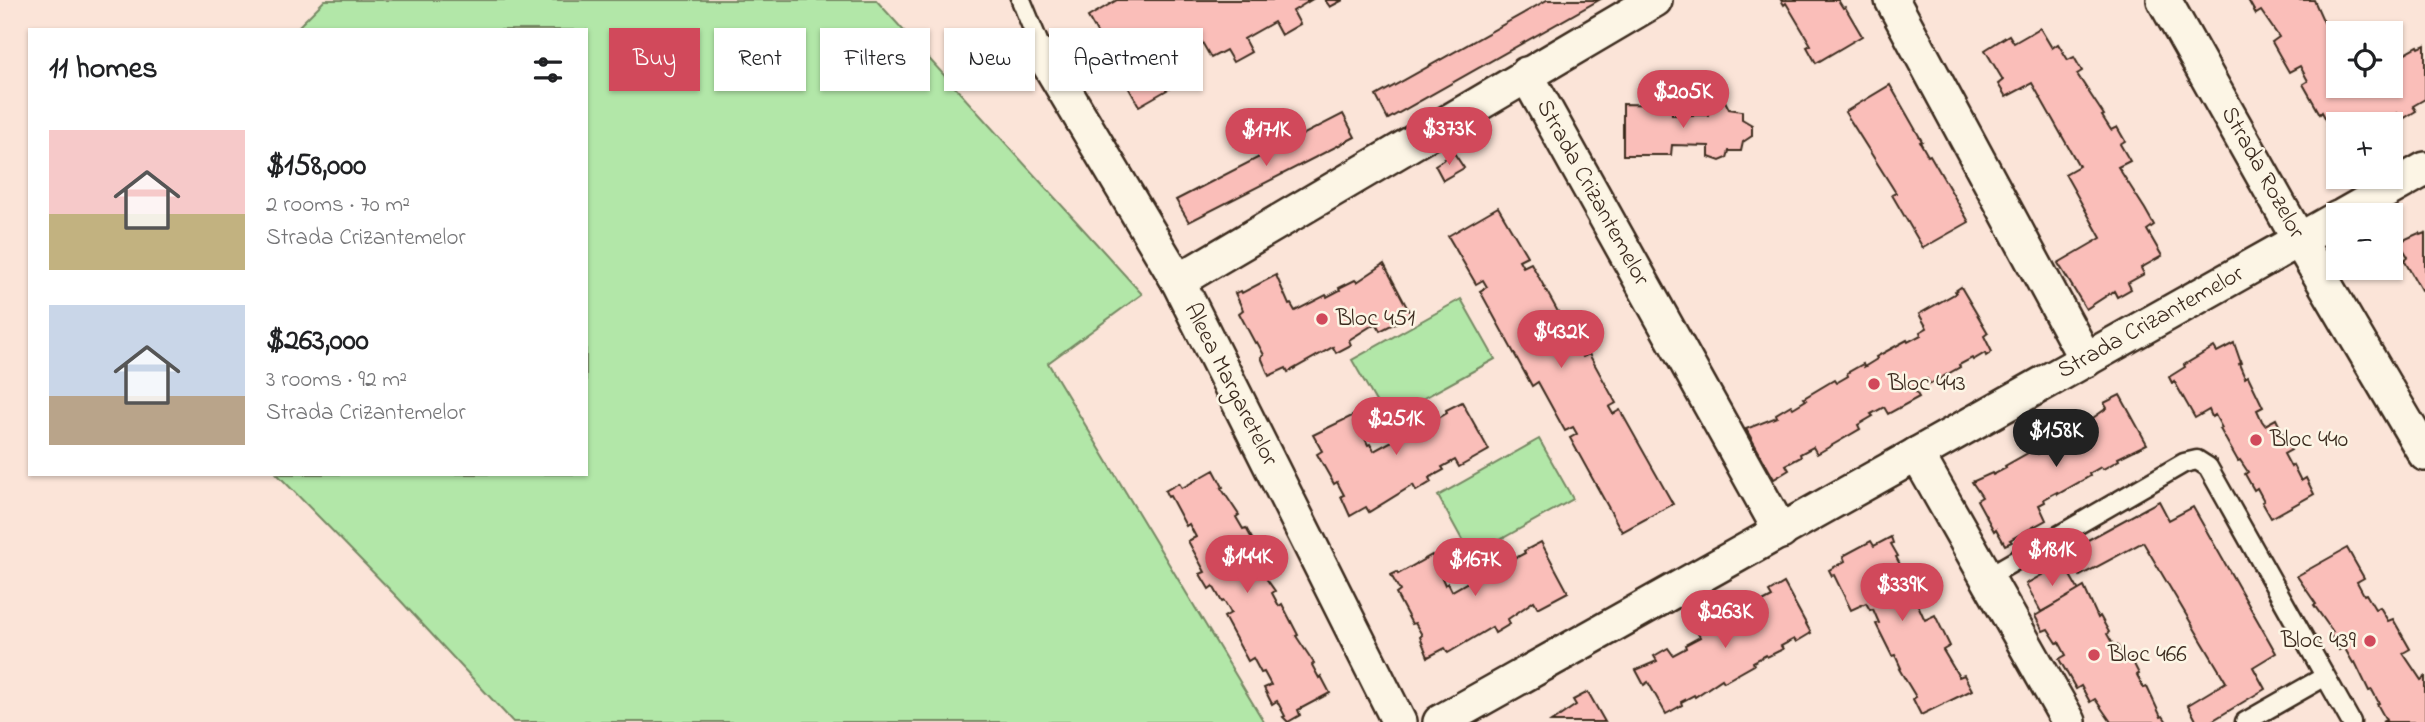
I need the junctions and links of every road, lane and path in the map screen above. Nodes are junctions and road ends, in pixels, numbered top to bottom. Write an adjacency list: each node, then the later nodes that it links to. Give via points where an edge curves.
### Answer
1 (1021, 0): 5 (lane)
2 (1655, 0): 6 (street)
3 (1892, 0): 12 (street)
4 (2164, 0): 10 (street, Strada Rozelor)
5 (1044, 56): 11 (street, Aleea Margaretelor)
6 (1526, 74): 11 (street); 15 (street, Strada Crizantemelor)
7 (2425, 169): 8 (street)
8 (2365, 203)
9 (2326, 225): 10 (street, Strada Crizantemelor)
10 (2300, 240): 12 (street, Strada Crizantemelor); 14 (street, Strada Rozelor)
11 (1178, 281): 18 (street, Aleea Margaretelor)
12 (2086, 360): 13 (street, Strada Crizantemelor)
13 (1917, 454): 15 (street, Strada Crizantemelor); 16 (street)
14 (2425, 454)
15 (1781, 532): 19 (street, Strada Crizantemelor)
16 (1987, 577): 17 (lane, via 2184,463 2197,460 2208,467); 20 (street)
17 (2324, 677): 21 (lane); 22 (lane)
18 (1399, 722)
19 (1440, 722)
20 (2069, 722)
21 (2245, 722)
22 (2351, 722)

